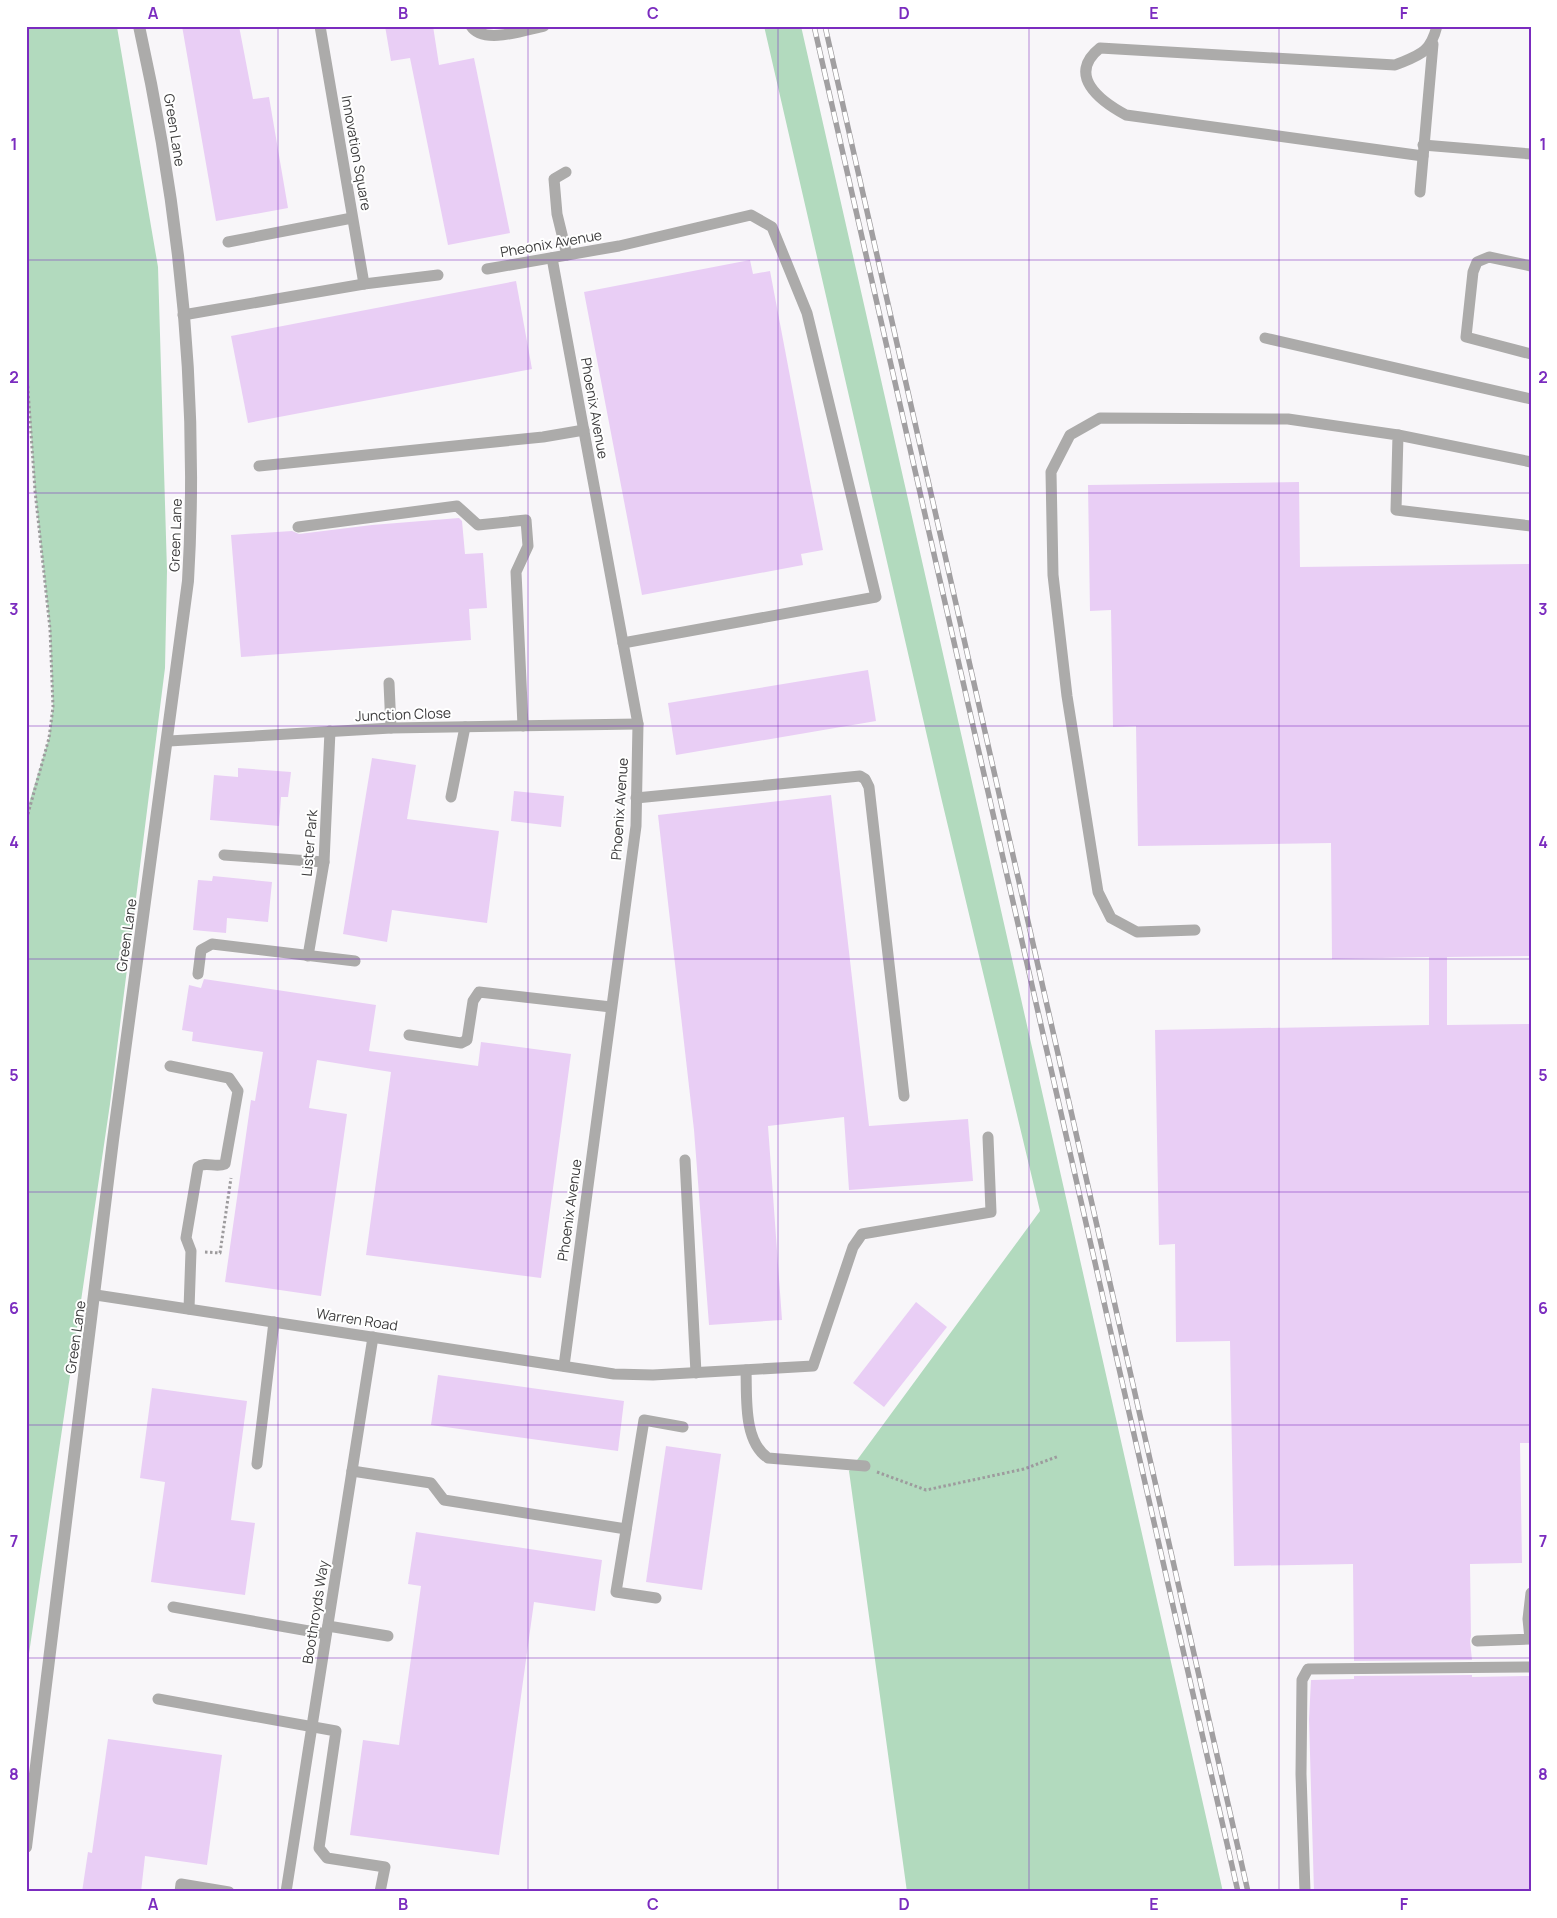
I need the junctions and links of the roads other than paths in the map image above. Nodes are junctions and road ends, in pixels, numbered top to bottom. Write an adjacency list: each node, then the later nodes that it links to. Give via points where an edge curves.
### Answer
1 (139, 26): 19 (street, Green Lane, via 156,103)
2 (320, 26): 11 (lane, Innovation Square)
3 (471, 26): 4 (lane, via 474,31 490,37)
4 (544, 26)
5 (1437, 26): 6 (lane)
6 (1433, 44): 7 (lane); 7 (lane, via 1416,56 1394,65 1100,48 1089,57 1085,68 1089,85 1105,103 1126,115)
7 (1423, 150): 8 (lane); 10 (lane)
8 (1531, 154)
9 (566, 172): 13 (lane, via 554,179 557,214)
10 (1420, 192)
11 (352, 218): 12 (lane); 18 (lane, Innovation Square)
12 (228, 242)
13 (567, 255): 14 (lane, Pheonix Avenue); 29 (lane, Pheonix Avenue, via 751,215 772,227 807,313 876,597)
14 (552, 258): 16 (lane, Pheonix Avenue); 23 (lane, Phoenix Avenue)
15 (1531, 266): 21 (lane, via 1489,257 1477,262 1473,272 1466,337)
16 (487, 270)
17 (438, 275): 18 (lane)
18 (364, 284): 19 (lane)
19 (183, 315): 36 (street, Green Lane, via 192,514 188,581)
20 (1265, 338): 22 (lane)
21 (1531, 354)
22 (1531, 398)
23 (584, 430): 26 (lane); 29 (lane, Phoenix Avenue)
24 (1398, 435): 25 (lane); 27 (lane, via 1396,510); 41 (lane, via 1288,419 1100,418 1070,435 1051,472 1053,574 1066,686 1098,892 1111,918 1137,932)
25 (1531, 462)
26 (259, 466)
27 (1531, 526)
28 (298, 527): 32 (lane, via 457,506 478,525 526,520 528,546 516,572)
29 (623, 643): 31 (lane, Phoenix Avenue)
30 (388, 683): 34 (lane)
31 (638, 724): 32 (lane, Junction Close); 38 (lane, Phoenix Avenue)
32 (523, 726): 33 (lane, Junction Close)
33 (465, 727): 34 (lane, Junction Close); 37 (lane)
34 (391, 728): 35 (lane, Junction Close)
35 (330, 731): 36 (lane, Junction Close); 40 (lane, Lister Park)
36 (169, 741): 51 (street, Green Lane, via 115,1131)
37 (451, 797)
38 (636, 798): 45 (lane, Phoenix Avenue, via 636,826); 48 (lane, via 860,776 865,779 869,787)
39 (224, 854): 40 (lane)
40 (324, 862): 42 (lane, Lister Park)
41 (1195, 930)
42 (308, 956): 43 (lane); 44 (lane, via 212,944 201,950)
43 (355, 961)
44 (198, 974)
45 (611, 1007): 46 (lane, via 479,992 473,1001 467,1040 461,1043); 55 (lane, Phoenix Avenue)
46 (409, 1035)
47 (170, 1066): 52 (lane, via 229,1078 238,1091 224,1164 198,1167 186,1238 190,1250)
48 (904, 1096)
49 (988, 1137): 56 (lane, Warren Road, via 991,1212 862,1234 853,1247 814,1366)
50 (684, 1160): 57 (lane)
51 (96, 1295): 52 (lane, Warren Road); 73 (street, Green Lane)
52 (188, 1309): 53 (lane, Warren Road)
53 (274, 1322): 54 (lane, Warren Road); 59 (lane)
54 (373, 1337): 55 (lane, Warren Road); 61 (lane, Boothroyds Way)
55 (564, 1366): 57 (lane, Warren Road, via 614,1374)
56 (746, 1370): 57 (lane, Warren Road); 60 (lane, via 747,1408 760,1453 768,1458)
57 (696, 1373)
58 (683, 1427): 62 (lane, via 644,1420)
59 (257, 1464)
60 (865, 1466)
61 (352, 1471): 62 (lane, via 431,1483 444,1500); 66 (lane, Boothroyds Way)
62 (626, 1529): 64 (lane, via 616,1592)
63 (1531, 1592): 68 (lane)
64 (656, 1598)
65 (173, 1607): 66 (lane)
66 (327, 1630): 67 (lane); 72 (lane, Boothroyds Way)
67 (388, 1636)
68 (1530, 1639): 69 (lane)
69 (1477, 1641)
70 (1531, 1668): 78 (lane, via 1308,1669 1302,1680)
71 (158, 1699): 72 (lane)
72 (312, 1726): 76 (lane, Boothroyds Way); 77 (lane, via 336,1731 319,1848 327,1858 385,1868)
73 (26, 1847)
74 (180, 1892): 75 (lane, via 181,1884)
75 (229, 1892)
76 (286, 1892)
77 (380, 1892)
78 (1305, 1892)

